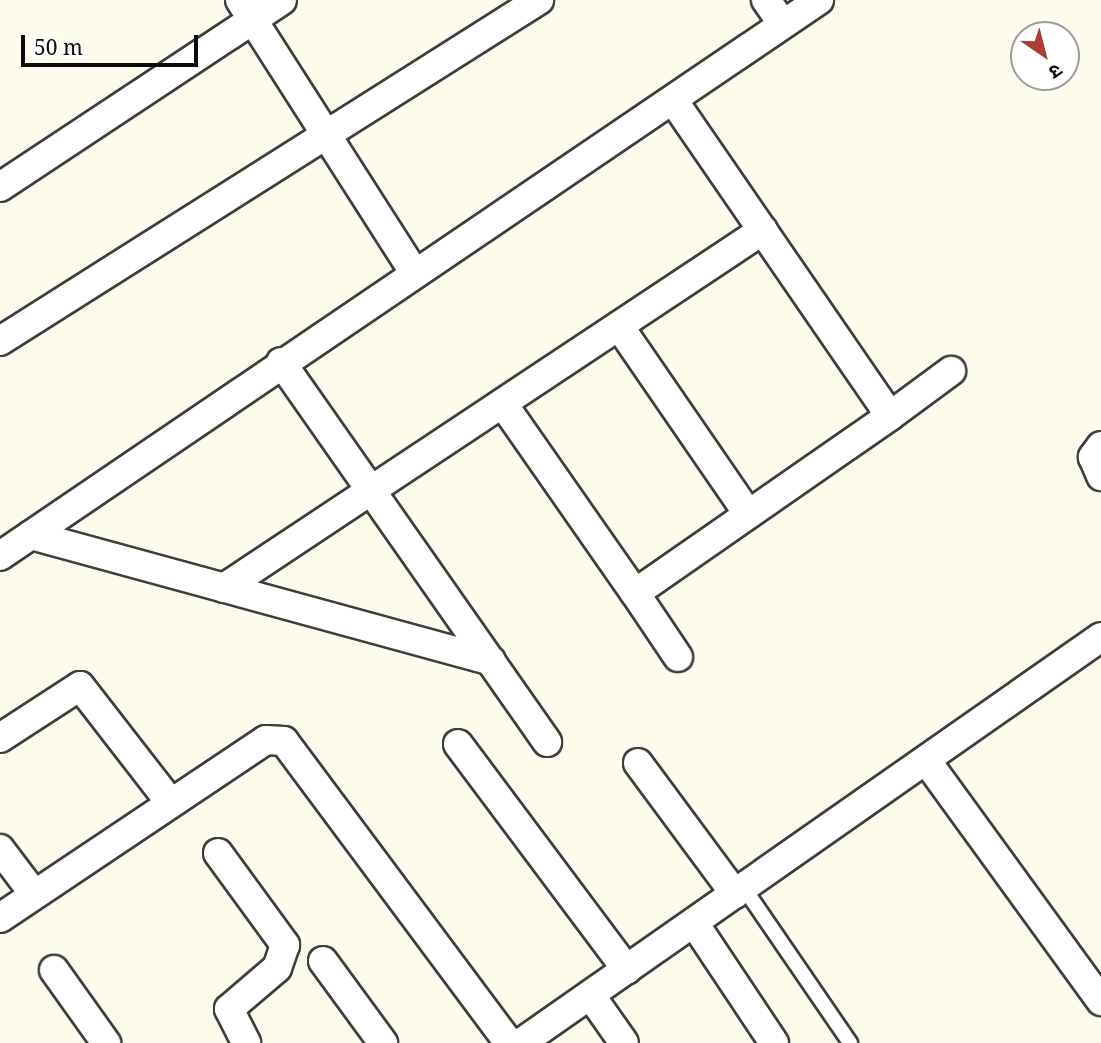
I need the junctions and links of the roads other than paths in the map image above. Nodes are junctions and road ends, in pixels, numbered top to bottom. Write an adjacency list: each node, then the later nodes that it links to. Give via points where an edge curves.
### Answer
1 (282, 0): 5 (street)
2 (539, 0): 8 (street)
3 (766, 0): 6 (street)
4 (819, 0): 6 (street)
5 (246, 9): 8 (street); 9 (street)
6 (783, 24): 7 (street)
7 (673, 100): 10 (street); 11 (street)
8 (326, 136): 11 (street); 13 (street)
9 (0, 187)
10 (763, 230): 12 (street); 17 (street)
11 (413, 270): 14 (street)
12 (619, 326): 16 (street); 21 (street)
13 (0, 341)
14 (281, 362): 20 (street); 22 (street)
15 (951, 371): 17 (street)
16 (503, 404): 20 (street); 25 (street)
17 (890, 416): 21 (street)
18 (1101, 446): 19 (street, via 1093,457)
19 (1101, 476)
20 (372, 492): 24 (street); 28 (street)
21 (748, 514): 25 (street)
22 (32, 535): 23 (street); 24 (street)
23 (0, 556)
24 (224, 588): 28 (street)
25 (635, 593): 27 (street)
26 (1101, 638): 32 (street)
27 (678, 657)
28 (491, 661): 30 (street)
29 (0, 738): 34 (street, via 80,686 96,698)
30 (547, 743)
31 (458, 744): 43 (street)
32 (926, 760): 37 (street); 45 (street)
33 (638, 763): 37 (street)
34 (170, 802): 38 (street); 49 (street, via 266,740 284,741)
35 (0, 849): 38 (street)
36 (218, 853): 47 (street, via 285,945 277,968 229,1009)
37 (740, 891): 40 (street); 53 (lane)
38 (34, 894): 39 (street)
39 (0, 918)
40 (694, 923): 43 (street); 52 (street)
41 (323, 961): 48 (street)
42 (54, 970): 46 (street)
43 (627, 970): 44 (street)
44 (592, 996): 50 (street); 51 (street)
45 (1101, 1000)
46 (106, 1043)
47 (246, 1043)
48 (383, 1043)
49 (509, 1043)
50 (521, 1043)
51 (624, 1043)
52 (774, 1043)
53 (850, 1043)

